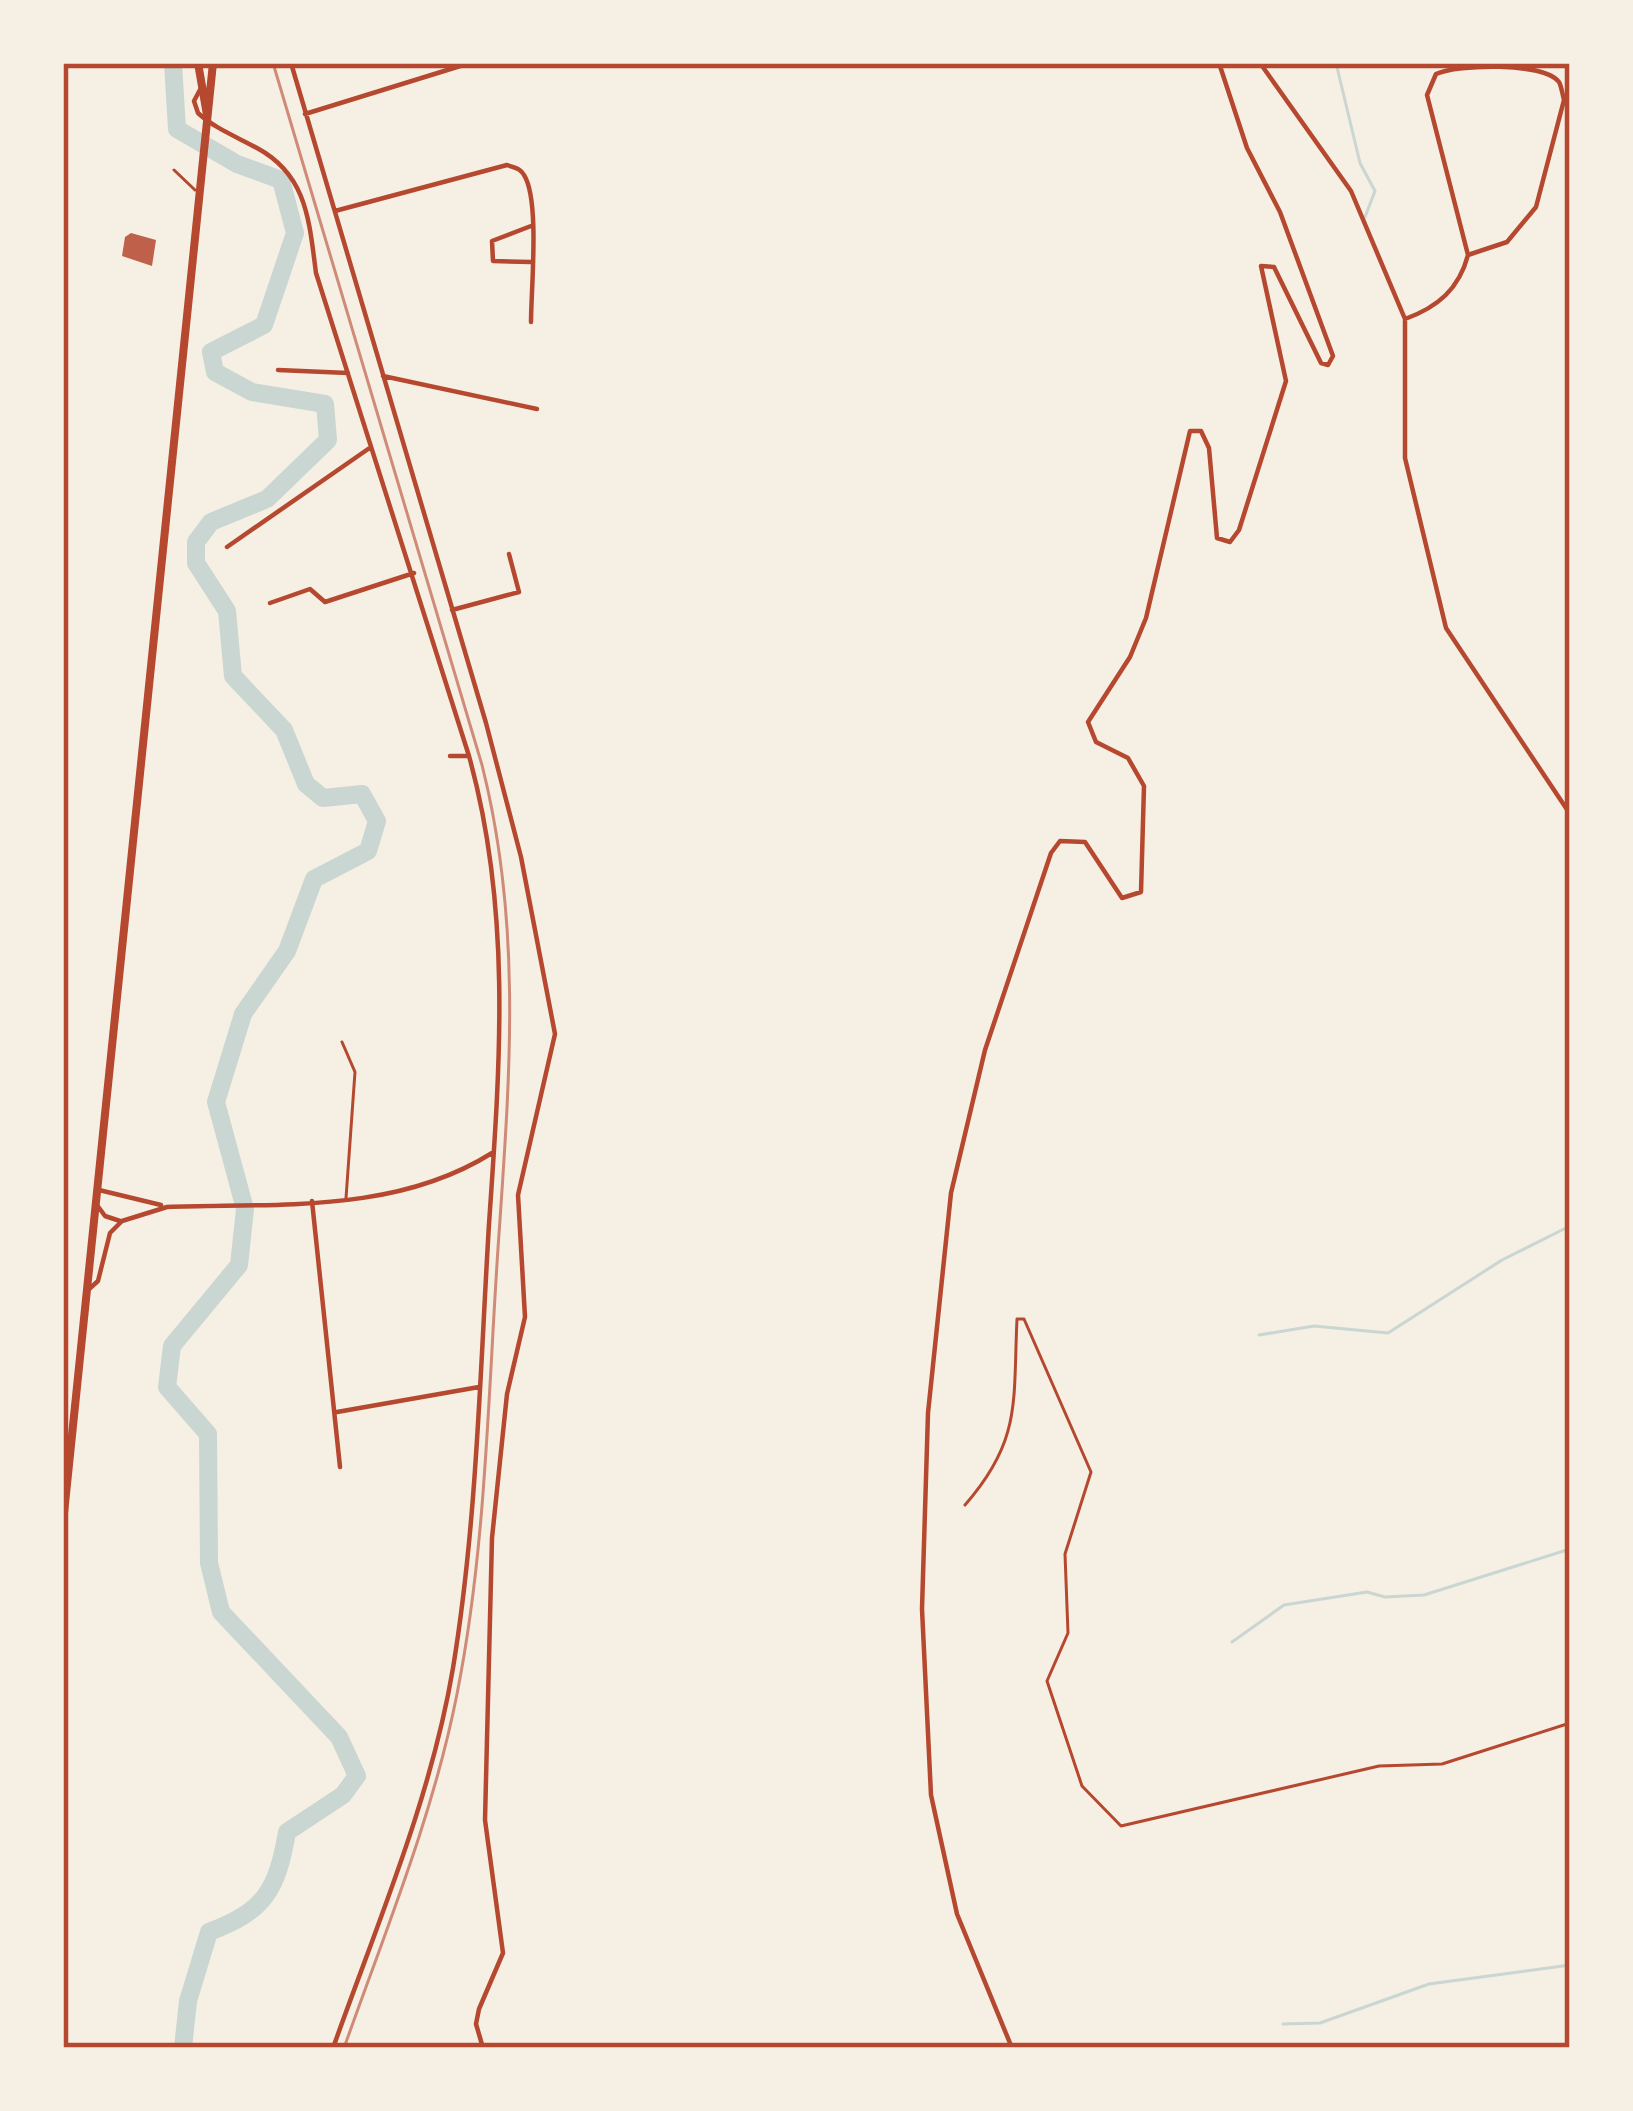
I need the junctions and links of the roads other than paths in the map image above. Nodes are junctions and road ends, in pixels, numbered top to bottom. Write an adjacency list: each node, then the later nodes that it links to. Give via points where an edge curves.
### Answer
1 (198, 63): 8 (main road)
2 (213, 63): 8 (main road)
3 (291, 63): 7 (street)
4 (470, 63): 7 (street)
5 (1219, 63): 46 (street, via 1334,356 1321,363 1274,267 1261,266 1286,381 1239,530 1230,542 1217,538 1209,448 1201,431 1190,431 1146,618 1088,722 1096,742 1128,758 1144,786 1141,892 1122,898 1084,842 1060,841 1051,853 985,1051 938,1285 922,1609 931,1795 957,1913)
6 (1260, 63): 15 (street, via 1351,191)
7 (305, 114): 11 (street)
8 (208, 122): 10 (main road); 18 (street, via 294,175)
9 (174, 170): 10 (lane)
10 (201, 196): 32 (main road)
11 (335, 211): 12 (street, via 507,165 526,177); 19 (street)
12 (531, 226): 14 (street); 14 (street, via 492,241 493,261)
13 (1468, 255): 13 (street, via 1507,242 1536,207 1564,100 1560,83 1544,71 1453,66 1436,74 1427,95); 15 (street, via 1461,280 1431,310)
14 (531, 262): 16 (street)
15 (1406, 319): 29 (street, via 1405,458 1446,628)
16 (531, 322)
17 (278, 370): 18 (street)
18 (348, 373): 21 (street)
19 (383, 376): 20 (street); 26 (street)
20 (537, 409)
21 (371, 447): 22 (street); 24 (street)
22 (226, 547)
23 (508, 554): 26 (street, via 519,592)
24 (414, 573): 25 (street, via 325,602 310,590); 28 (street)
25 (270, 603)
26 (452, 610): 45 (street, via 521,857 555,1034 518,1196 525,1317 507,1394 492,1538 484,1804 502,1953 479,2009)
27 (451, 756): 28 (street)
28 (469, 756): 31 (street, via 498,895)
29 (1570, 814)
30 (342, 1042): 34 (lane, via 356,1072)
31 (495, 1151): 34 (street, via 389,1198); 40 (street)
32 (99, 1190): 33 (street); 36 (main road)
33 (125, 1195): 37 (street); 38 (street, via 131,1210)
34 (346, 1200): 35 (street)
35 (312, 1202): 37 (street); 41 (street)
36 (98, 1205): 38 (street); 39 (main road)
37 (166, 1207): 38 (street)
38 (122, 1221): 39 (street)
39 (88, 1290): 43 (main road)
40 (479, 1387): 41 (street); 44 (street, via 452,1670 420,1802)
41 (334, 1413): 42 (street)
42 (340, 1467)
43 (63, 1523)
44 (333, 2048)
45 (483, 2048)
46 (1012, 2048)

